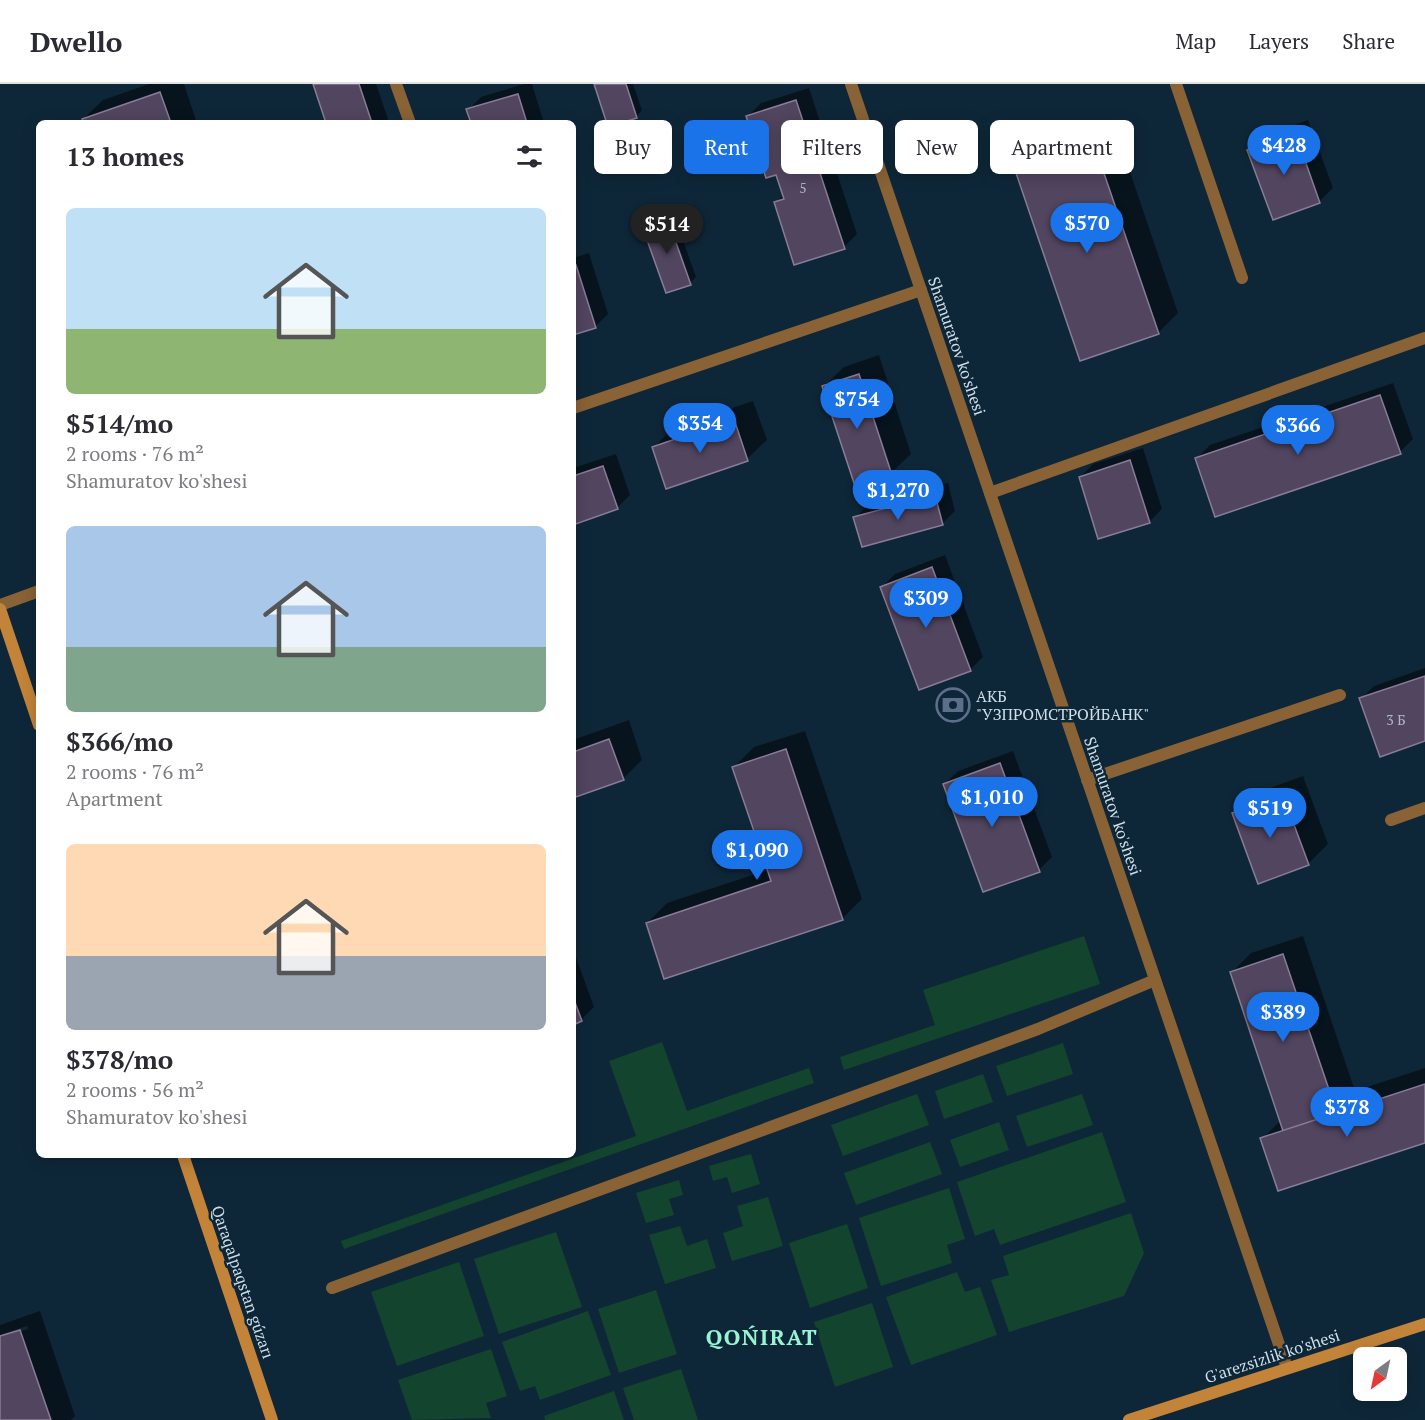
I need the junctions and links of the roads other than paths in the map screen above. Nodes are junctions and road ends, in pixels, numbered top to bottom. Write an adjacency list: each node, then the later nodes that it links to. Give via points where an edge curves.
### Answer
1 (396, 84): 4 (street)
2 (851, 84): 6 (street, Shamuratov ko'shesi)
3 (1176, 84): 5 (street)
4 (409, 120)
5 (1242, 278)
6 (921, 290): 8 (street); 9 (street, Shamuratov ko'shesi)
7 (1425, 338): 9 (street)
8 (576, 407)
9 (990, 493): 14 (street, Shamuratov ko'shesi)
10 (36, 592): 11 (street)
11 (0, 607): 13 (street)
12 (1340, 695): 14 (street)
13 (36, 716)
14 (1087, 780): 17 (street, Shamuratov ko'shesi)
15 (1425, 808): 16 (street)
16 (1391, 820)
17 (1155, 980): 19 (street, via 1038,1029); 21 (street, Shamuratov ko'shesi)
18 (184, 1158): 22 (street, Qaraqalpaqstan gúzarı)
19 (332, 1288)
20 (1425, 1324): 21 (street, G'arezsizlik ko'shesi)
21 (1287, 1368): 23 (street, G'arezsizlik ko'shesi)
22 (272, 1420)
23 (1128, 1420)

